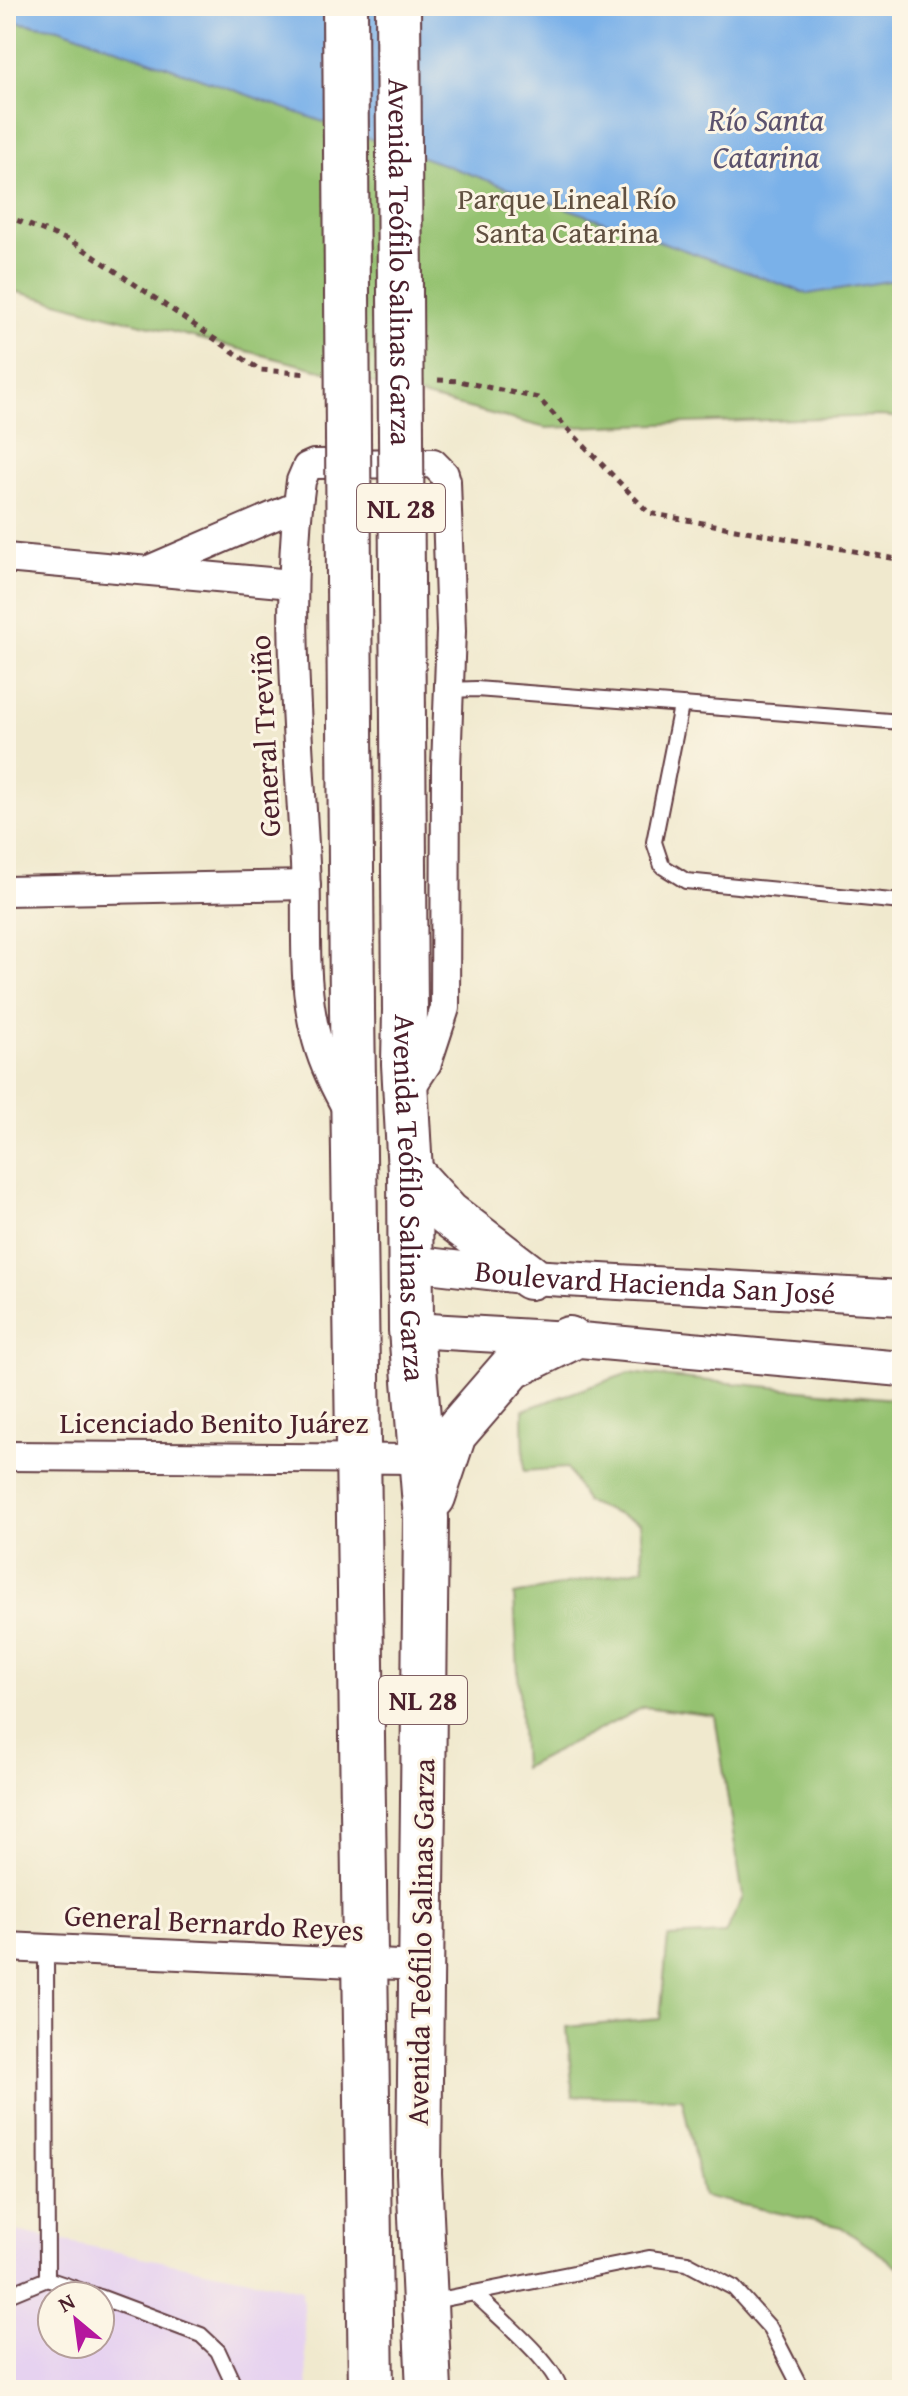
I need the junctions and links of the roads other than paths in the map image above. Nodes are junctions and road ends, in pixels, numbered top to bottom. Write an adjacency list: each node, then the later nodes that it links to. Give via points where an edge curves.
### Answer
1 (345, 6): 14 (main road, Avenida Teófilo Salinas Garza / NL 28, bridge)
2 (398, 6): 13 (main road, Avenida Teófilo Salinas Garza / NL 28, bridge)
3 (299, 494): 5 (street); 6 (street, General Treviño); 7 (street, via 307,467 314,464 433,463 444,474)
4 (6, 558): 5 (street)
5 (146, 571): 6 (street)
6 (292, 584): 10 (street, General Treviño)
7 (449, 690): 8 (lane); 13 (street, via 445,1008 427,1063)
8 (681, 706): 9 (lane); 12 (lane, via 654,842 662,866 686,881)
9 (902, 722)
10 (306, 885): 11 (street); 14 (street, General Treviño, via 306,963 316,1039)
11 (6, 891)
12 (902, 902)
13 (406, 1095): 15 (main road, Avenida Teófilo Salinas Garza / NL 28)
14 (353, 1120): 23 (main road, Avenida Teófilo Salinas Garza / NL 28)
15 (410, 1172): 16 (main road, Avenida Teófilo Salinas Garza / NL 28); 17 (main road, via 448,1214)
16 (410, 1263): 17 (street, Boulevard Hacienda San José); 19 (main road, Avenida Teófilo Salinas Garza / NL 28)
17 (530, 1277): 18 (street, Boulevard Hacienda San José)
18 (902, 1298)
19 (411, 1330): 20 (street, Boulevard Hacienda San José); 24 (main road, Avenida Teófilo Salinas Garza / NL 28)
20 (569, 1339): 21 (street, Boulevard Hacienda San José); 25 (main road, via 512,1367 454,1434)
21 (902, 1369)
22 (6, 1456): 23 (street, Licenciado Benito Juárez)
23 (360, 1457): 24 (street, Licenciado Benito Juárez); 28 (main road, Avenida Teófilo Salinas Garza / NL 28)
24 (422, 1459): 25 (main road, Avenida Teófilo Salinas Garza / NL 28)
25 (426, 1518): 29 (main road, Avenida Teófilo Salinas Garza / NL 28)
26 (6, 1947): 27 (street, General Bernardo Reyes)
27 (46, 1949): 28 (street, General Bernardo Reyes); 30 (lane)
28 (366, 1964): 29 (street, General Bernardo Reyes); 37 (main road, Avenida Teófilo Salinas Garza / NL 28)
29 (420, 1966): 35 (main road, Avenida Teófilo Salinas Garza / NL 28, via 419,2173)
30 (47, 2279): 31 (lane); 33 (lane)
31 (50, 2280)
32 (474, 2293): 35 (lane); 39 (lane, via 541,2358); 40 (lane, via 649,2258 687,2263 734,2288 770,2328)
33 (6, 2296)
34 (116, 2302): 36 (lane, via 201,2335 218,2351)
35 (425, 2302): 38 (main road, Avenida Teófilo Salinas Garza / NL 28)
36 (236, 2390)
37 (371, 2390)
38 (429, 2390)
39 (560, 2390)
40 (802, 2390)

